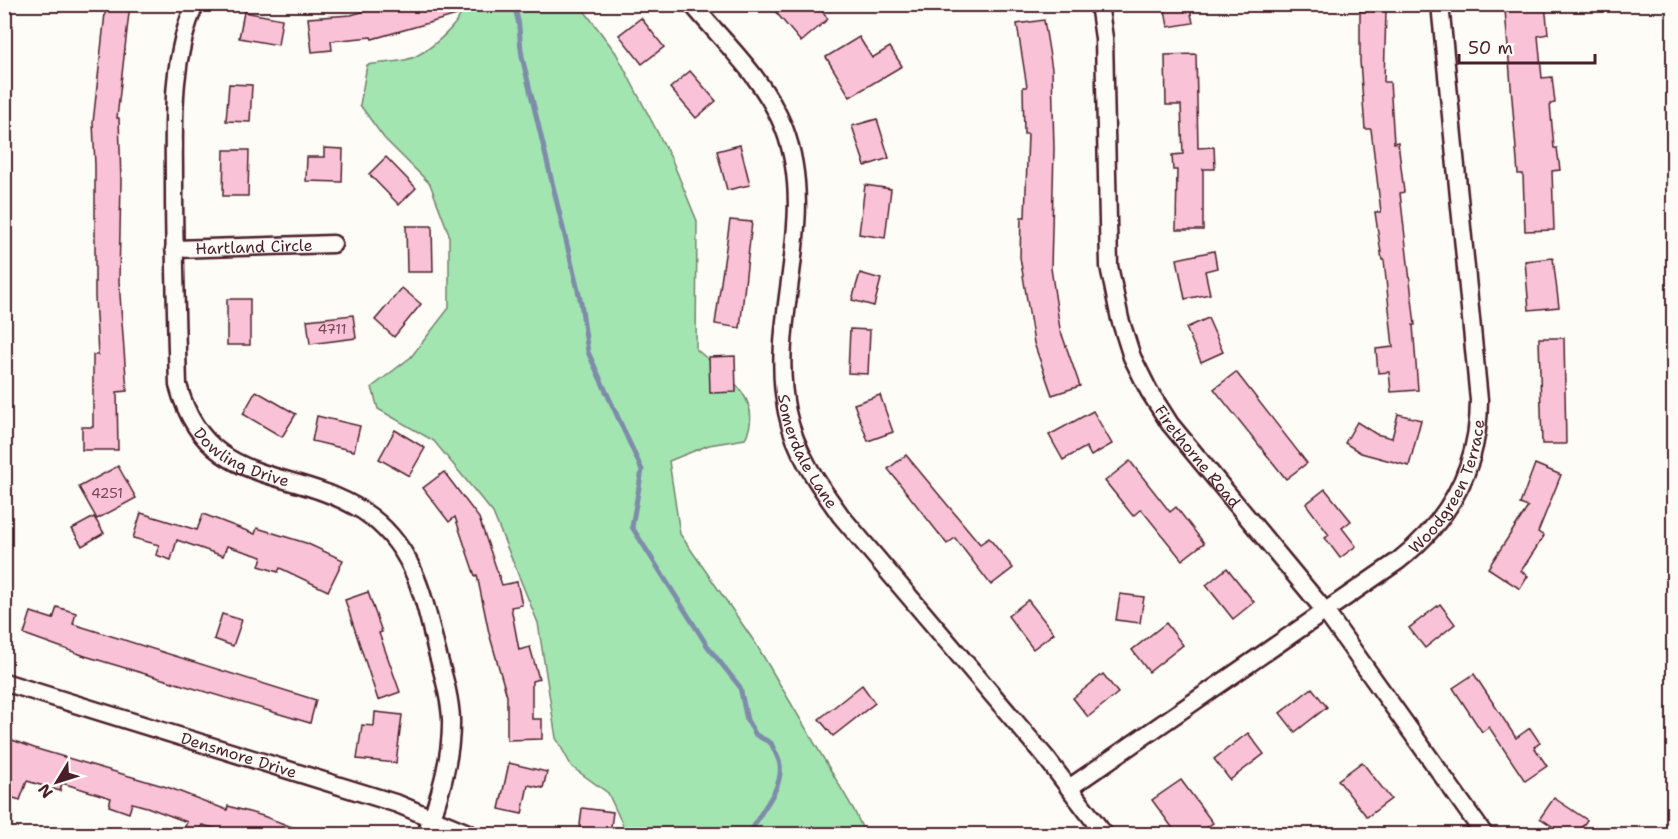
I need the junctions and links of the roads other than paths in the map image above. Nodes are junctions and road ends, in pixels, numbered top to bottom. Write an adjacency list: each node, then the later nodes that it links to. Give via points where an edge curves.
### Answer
1 (195, 4): 6 (street, Dowling Drive, via 176,72)
2 (692, 4): 9 (street, Somerdale Lane, via 761,84 784,129 794,162 798,213 781,357 786,411 796,444 811,475 841,516)
3 (1099, 4): 7 (street, Firethorne Road, via 1104,38 1109,266 1132,357 1170,424)
4 (1440, 4): 7 (street, Woodgreen Terrace, via 1479,400 1476,440 1462,485 1431,532 1398,561)
5 (333, 244): 6 (street, Hartland Circle)
6 (174, 249): 10 (street, Dowling Drive, via 178,385 190,418 204,438 242,466 362,511 384,527 416,571 451,719 449,746)
7 (1325, 611): 9 (street, Woodgreen Terrace); 13 (street, Firethorne Road)
8 (4, 682): 10 (street, Densmore Drive, via 398,804)
9 (1069, 788): 12 (street, Somerdale Lane)
10 (429, 827): 11 (street, Densmore Drive)
11 (470, 834)
12 (1104, 834)
13 (1484, 834)

